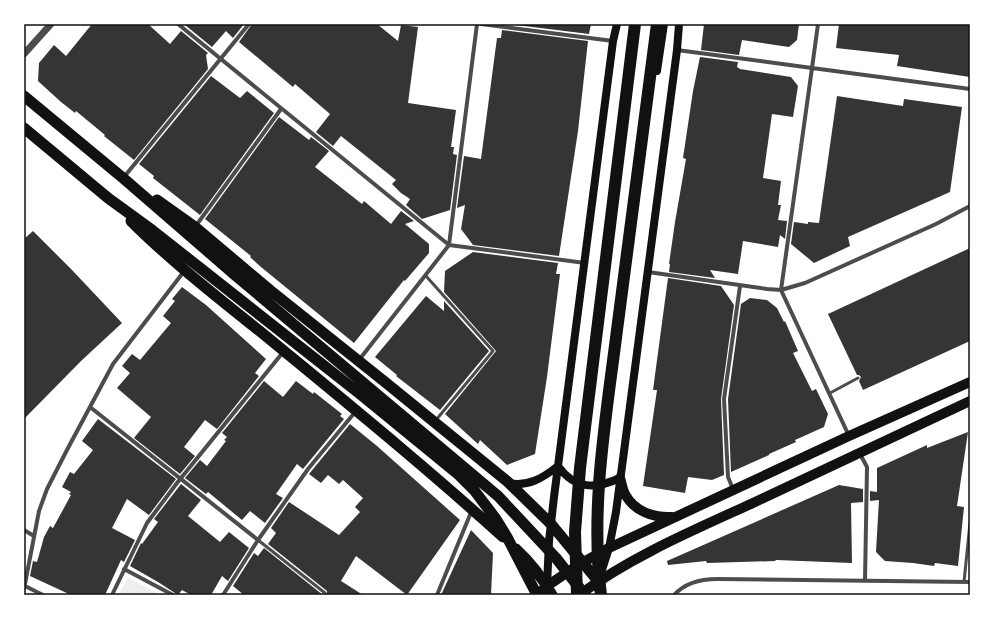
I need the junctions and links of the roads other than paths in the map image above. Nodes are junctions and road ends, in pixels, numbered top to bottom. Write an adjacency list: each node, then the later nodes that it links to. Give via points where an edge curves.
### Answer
1 (51, 24): 15 (street)
2 (178, 24): 16 (street)
3 (249, 24): 16 (street)
4 (477, 24): 26 (street)
5 (481, 24): 13 (street)
6 (617, 24): 13 (main road)
7 (631, 24): 61 (main road, via 578,467)
8 (635, 24): 73 (highway, via 579,474 575,532)
9 (658, 24): 75 (highway, via 601,452 597,526)
10 (664, 24): 75 (main road, via 602,462 598,522)
11 (679, 24): 14 (main road)
12 (818, 24): 17 (street)
13 (613, 41): 27 (main road)
14 (677, 50): 17 (street); 29 (main road)
15 (24, 54)
16 (221, 59): 20 (street); 22 (street)
17 (812, 68): 18 (street); 32 (street)
18 (970, 89)
19 (24, 96): 22 (highway)
20 (281, 109): 25 (street); 26 (street)
21 (27, 132): 23 (highway)
22 (123, 178): 25 (highway); 61 (highway, via 498,496)
23 (108, 198): 28 (highway); 72 (highway, via 360,394 459,475 493,514)
24 (970, 206): 32 (street, via 805,283)
25 (195, 227): 34 (highway)
26 (449, 246): 27 (street); 30 (street)
27 (585, 264): 44 (main road)
28 (185, 270): 33 (highway); 39 (street, via 114,364)
29 (648, 272): 31 (street); 45 (main road)
30 (426, 276): 34 (street); 41 (lane, via 493,351)
31 (740, 286): 32 (street); 48 (street, via 724,399 728,477)
32 (781, 290): 37 (street)
33 (284, 351): 40 (highway); 46 (street)
34 (358, 360): 41 (highway)
35 (858, 378): 37 (lane)
36 (970, 382): 42 (main road)
37 (830, 393): 42 (street)
38 (970, 401): 43 (main road)
39 (90, 407): 46 (street); 54 (street, via 47,489)
40 (356, 411): 49 (highway); 55 (street, via 308,469)
41 (434, 421): 47 (highway)
42 (849, 436): 48 (main road)
43 (860, 454): 59 (main road, via 672,540); 60 (street, via 867,467)
44 (558, 466): 45 (main road, via 572,481 588,486 607,484); 47 (main road, via 541,479 532,482); 52 (main road)
45 (620, 478): 50 (main road, via 628,499 638,509 655,516); 56 (main road)
46 (182, 479): 55 (street); 58 (street, via 147,523)
47 (508, 482): 52 (highway)
48 (733, 490): 50 (main road)
49 (472, 509): 65 (highway, via 529,561); 71 (street)
50 (673, 518): 56 (main road)
51 (970, 522): 62 (lane)
52 (550, 524): 57 (highway); 65 (main road)
53 (24, 530): 54 (street)
54 (34, 536): 64 (street)
55 (258, 540): 66 (lane); 70 (street)
56 (609, 548): 57 (main road); 59 (main road)
57 (583, 562): 59 (highway); 65 (main road)
58 (124, 569): 68 (street); 69 (street)
59 (598, 581): 73 (main road); 75 (highway)
60 (865, 581): 62 (street); 76 (street, via 712,579 689,584)
61 (575, 582): 73 (main road); 74 (highway)
62 (964, 582): 63 (street)
63 (970, 582)
64 (24, 588): 67 (street)
65 (549, 590): 72 (main road)
66 (326, 593)
67 (43, 595)
68 (112, 595)
69 (173, 595)
70 (223, 595)
71 (437, 595)
72 (536, 595)
73 (577, 595)
74 (585, 595)
75 (601, 595)
76 (674, 595)

